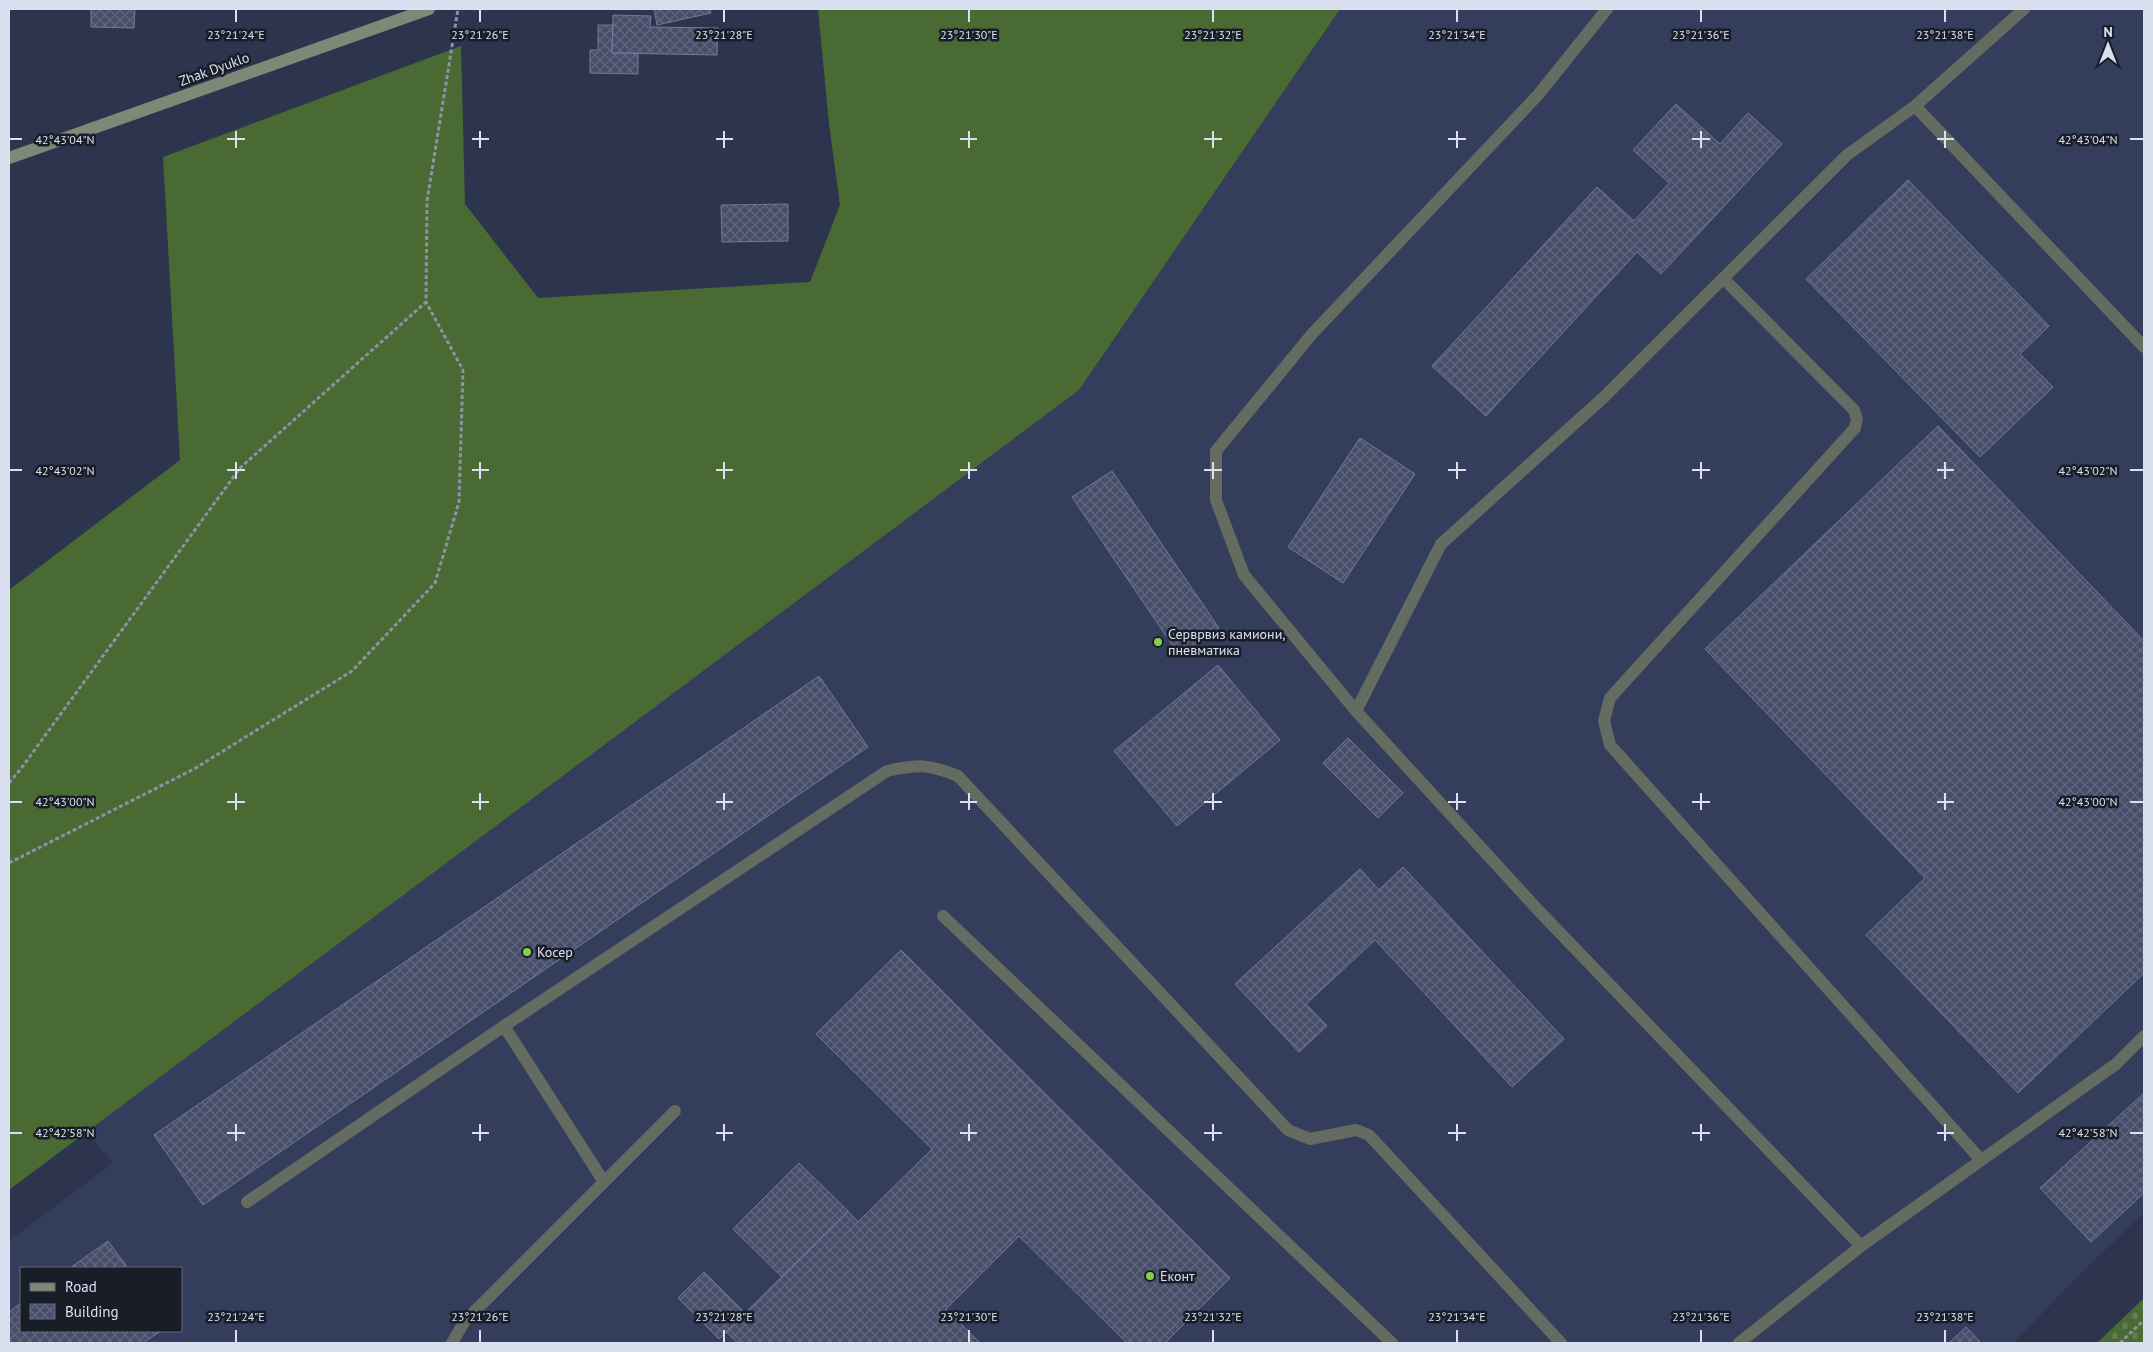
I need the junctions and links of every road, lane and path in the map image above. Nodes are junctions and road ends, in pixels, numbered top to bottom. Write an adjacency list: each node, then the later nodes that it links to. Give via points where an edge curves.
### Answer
1 (429, 9): 6 (street, Zhak Dyuklo)
2 (458, 9): 8 (path, via 428,201)
3 (1607, 9): 10 (lane, via 1538,95 1312,334 1216,451 1216,500 1244,576)
4 (2024, 9): 5 (lane)
5 (1915, 106): 7 (lane, via 1847,155); 9 (lane)
6 (9, 158)
7 (1723, 278): 10 (lane, via 1603,398 1441,544); 17 (lane, via 1854,410 1855,428 1610,698 1604,721 1610,745)
8 (426, 302): 11 (path, via 240,468); 12 (path, via 463,370 459,502 434,583 352,671 194,768)
9 (2144, 347)
10 (1356, 711): 20 (lane, via 1538,910)
11 (9, 783)
12 (9, 862)
13 (943, 916): 23 (lane)
14 (504, 1026): 18 (lane); 19 (lane); 24 (lane, via 887,771 909,766 934,766 958,776 1288,1130 1310,1139 1356,1130 1369,1134)
15 (2144, 1036): 17 (lane, via 2116,1064)
16 (675, 1111): 18 (lane)
17 (1981, 1160): 20 (lane)
18 (604, 1182): 22 (lane, via 464,1322)
19 (247, 1202)
20 (1861, 1246): 25 (lane)
21 (2144, 1320): 26 (path)
22 (452, 1343)
23 (1392, 1343)
24 (1561, 1343)
25 (1739, 1343)
26 (2120, 1343)

